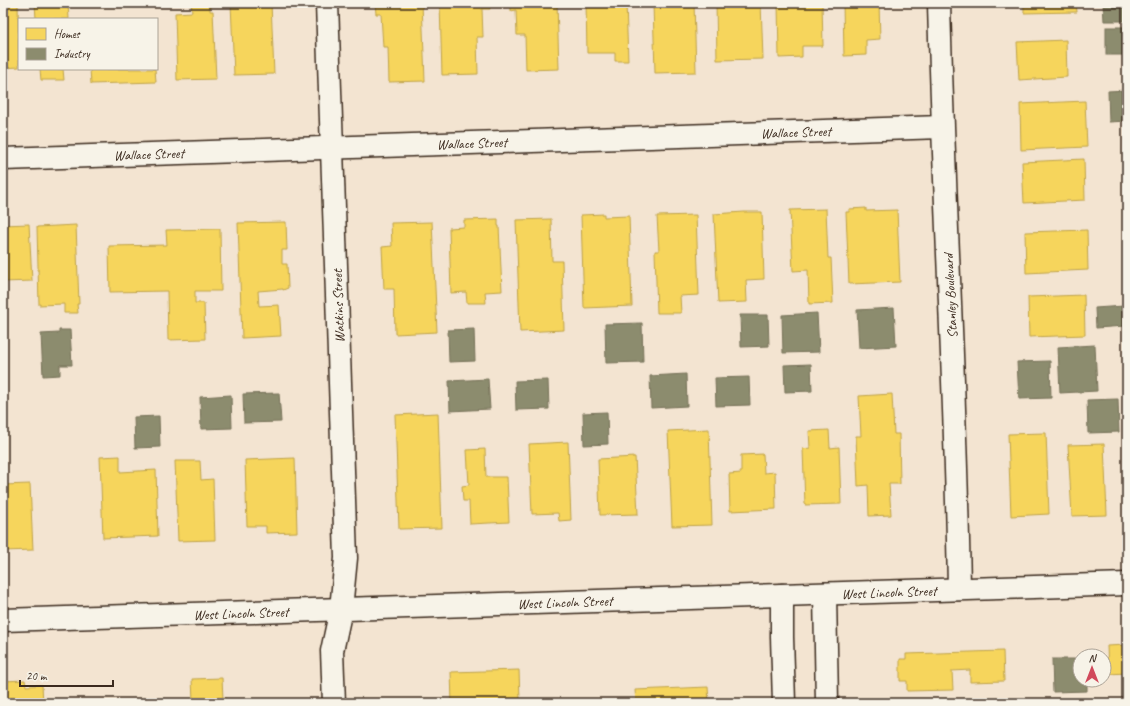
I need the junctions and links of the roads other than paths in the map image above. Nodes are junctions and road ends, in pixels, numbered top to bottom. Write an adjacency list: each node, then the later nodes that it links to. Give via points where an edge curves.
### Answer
1 (327, 3): 4 (street, Watkins Street)
2 (939, 3): 3 (street, Stanley Boulevard)
3 (942, 127): 4 (street, Wallace Street); 7 (street, Stanley Boulevard, via 954,385)
4 (332, 147): 5 (street, Wallace Street); 10 (street, Watkins Street, via 346,552)
5 (3, 159)
6 (1127, 584): 7 (street, West Lincoln Street)
7 (959, 590): 8 (street, West Lincoln Street)
8 (824, 594): 9 (street, West Lincoln Street); 14 (street)
9 (782, 595): 10 (street, West Lincoln Street); 13 (street)
10 (341, 609): 11 (street, West Lincoln Street); 12 (street, Watkins Street, via 332,651)
11 (3, 620)
12 (334, 703)
13 (784, 703)
14 (827, 703)

